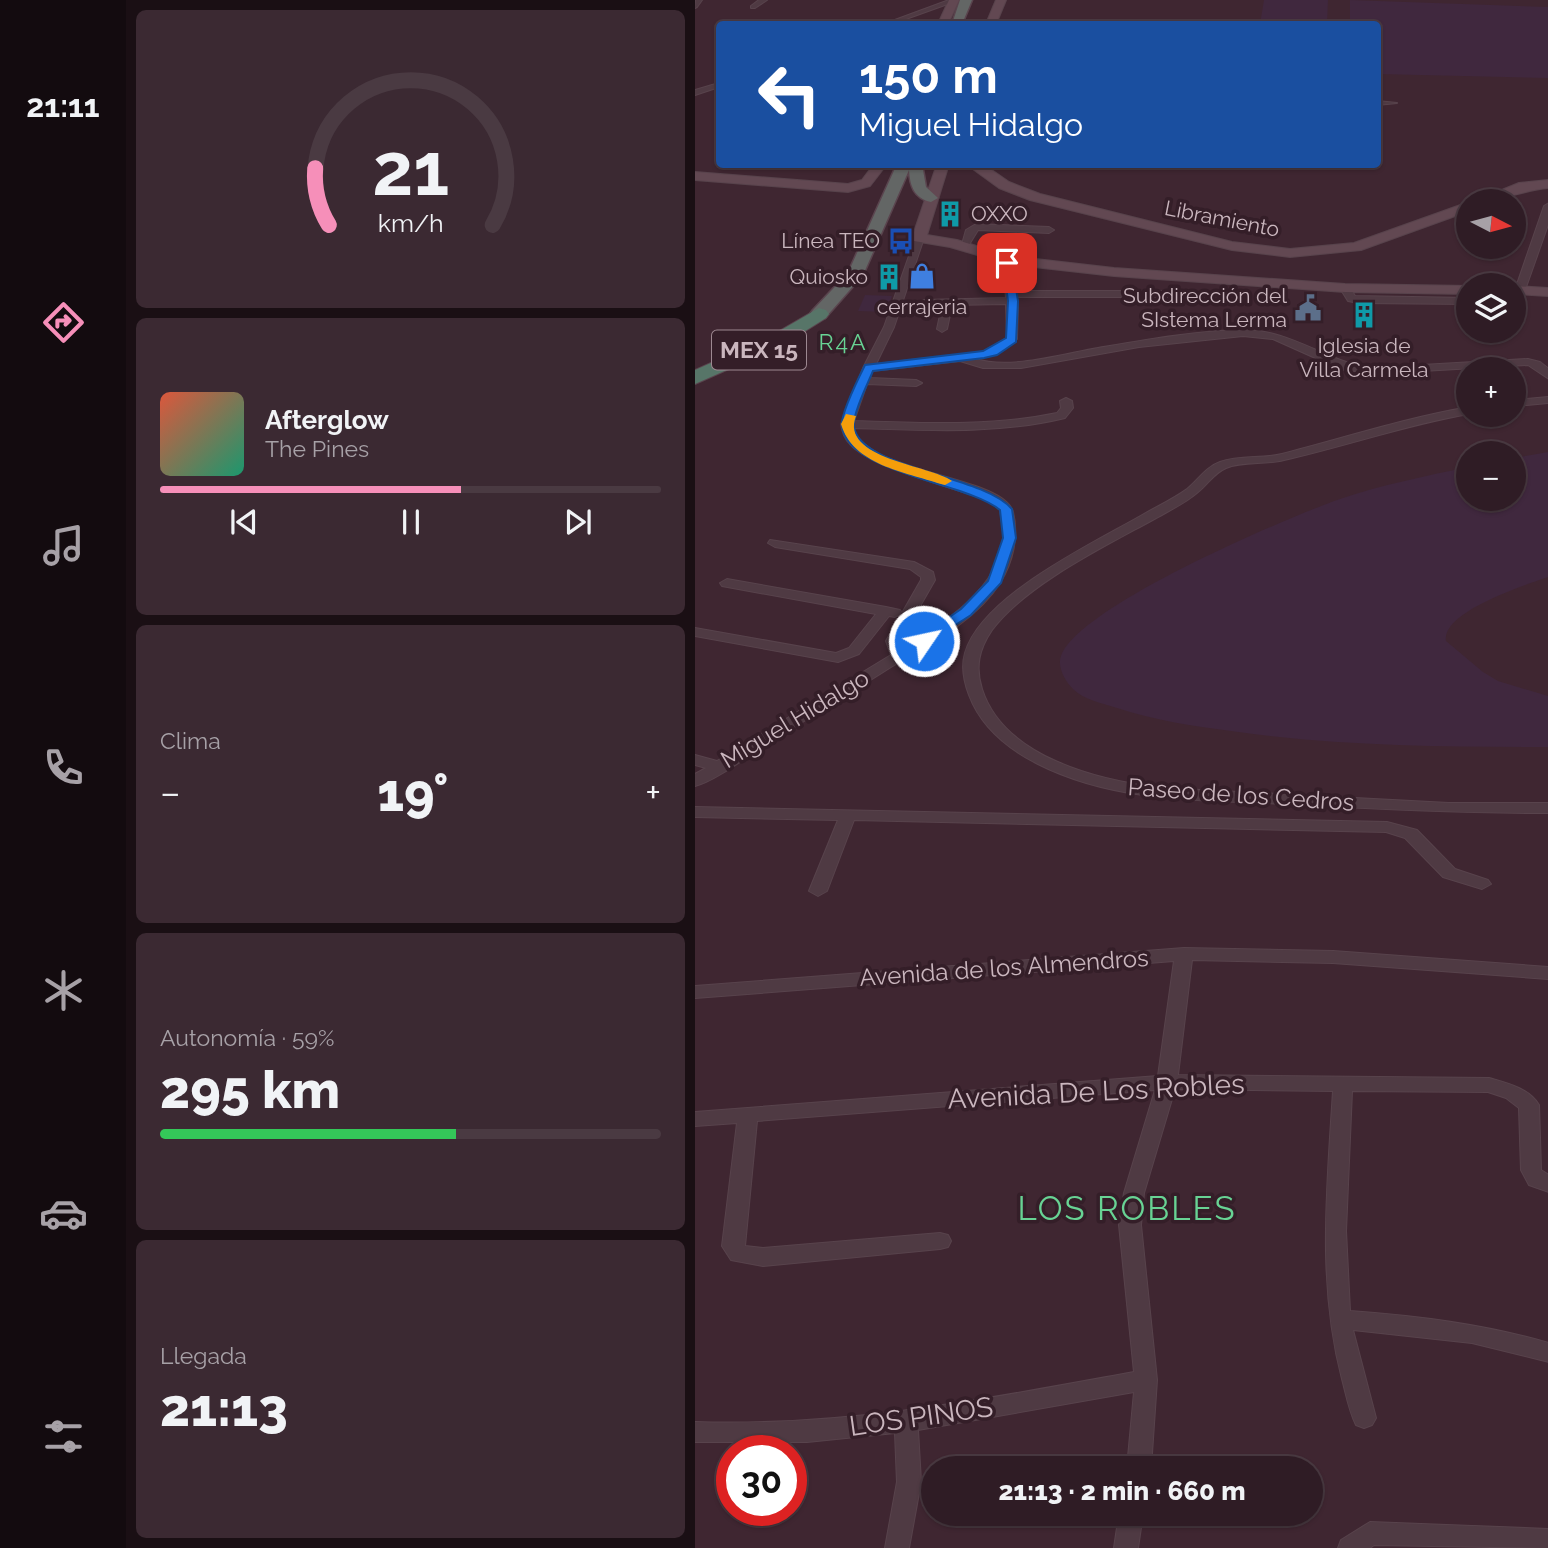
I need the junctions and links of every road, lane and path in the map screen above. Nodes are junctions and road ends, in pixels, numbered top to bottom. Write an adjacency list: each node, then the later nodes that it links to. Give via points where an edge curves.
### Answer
1 (699, 0): 5 (street)
2 (764, 0): 6 (street)
3 (956, 2): 7 (main road); 10 (main road); 11 (highway)
4 (1000, 3): 8 (main road); 12 (main road)
5 (695, 6)
6 (753, 7)
7 (938, 7): 9 (street)
8 (977, 10)
9 (895, 21)
10 (945, 21)
11 (957, 21)
12 (992, 21)
13 (716, 86): 14 (street)
14 (695, 93)
15 (1381, 103): 16 (street)
16 (1393, 103)
17 (878, 168): 22 (main road, via 866,183 848,188)
18 (902, 168): 42 (highway, MEX 15, via 855,275)
19 (916, 168): 25 (highway, via 921,193)
20 (942, 168): 25 (main road)
21 (981, 168): 27 (main road, Libramiento, via 1004,185 1035,197 1232,246 1278,253 1356,247)
22 (695, 176)
23 (1548, 184): 24 (main road)
24 (1516, 189)
25 (931, 198): 29 (main road)
26 (1548, 206): 32 (street)
27 (1456, 211)
28 (1049, 230): 30 (street, via 976,227)
29 (919, 238): 30 (main road); 45 (street, via 889,327)
30 (964, 246): 31 (main road)
31 (1008, 260): 33 (main road); 38 (street)
32 (1523, 273)
33 (1345, 288): 34 (main road); 39 (street, via 1356,300)
34 (1456, 289)
35 (1526, 291): 36 (main road)
36 (1548, 292)
37 (1188, 294): 38 (street)
38 (1012, 297): 40 (street); 44 (street, via 1012,339 993,352)
39 (1456, 301)
40 (948, 302): 41 (street); 43 (street)
41 (924, 303)
42 (819, 314): 46 (highway); 48 (highway, MEX 15, via 776,341)
43 (942, 329)
44 (962, 358): 45 (street); 47 (street, via 983,365 1021,365 1139,344 1243,333 1285,339 1357,370 1528,362)
45 (868, 368): 49 (street)
46 (695, 369)
47 (1548, 376)
48 (695, 378)
49 (864, 381): 50 (street); 55 (street)
50 (916, 383)
51 (1548, 400): 53 (street)
52 (1066, 401): 55 (street, via 1061,416 1045,419 951,428)
53 (1526, 402)
54 (1456, 413): 65 (street, Paseo de los Cedros, via 1379,428 1283,457 1219,467 1189,493 1033,586 991,620 974,647 972,682 992,723 1025,749 1061,768 1117,787 1449,808)
55 (847, 424): 61 (street, Miguel Hidalgo, via 851,437 866,452 993,498 1006,509 1010,523 1005,555 986,594)
56 (775, 543): 59 (street, via 924,570 928,580)
57 (727, 583): 58 (street)
58 (886, 611): 59 (street); 60 (street, via 854,650 838,659)
59 (908, 615): 61 (street, via 893,641)
60 (695, 632)
61 (899, 656): 63 (street, Miguel Hidalgo)
62 (695, 760): 63 (street)
63 (718, 766): 64 (street, Miguel Hidalgo)
64 (695, 781)
65 (1548, 808)
66 (847, 817): 67 (street); 68 (street, via 1387,827 1411,834 1449,873); 69 (street)
67 (697, 819)
68 (1482, 884)
69 (818, 891)
70 (1184, 954): 71 (street, via 1333,957); 72 (street, Avenida de los Almendros); 73 (street, Avenida de los Almendros)
71 (1548, 973)
72 (695, 992)
73 (1167, 1082): 74 (street, Avenida De Los Robles); 75 (street, Avenida De Los Robles); 81 (street, Avenida de los Almendros, via 1134,1193 1130,1225)
74 (1343, 1083): 77 (street, Avenida De Los Robles, via 1505,1089 1529,1105 1530,1170 1537,1180); 79 (street, via 1335,1244)
75 (748, 1114): 76 (street, Avenida De Los Robles); 78 (street, via 733,1246 739,1254 763,1257)
76 (695, 1119)
77 (1548, 1184)
78 (940, 1241)
79 (1341, 1320): 80 (street, via 1479,1333); 82 (street)
80 (1548, 1353)
81 (1146, 1380): 83 (street, LOS PINOS); 85 (street, Avenida de los Almendros)
82 (1364, 1418)
83 (906, 1420): 84 (street, LOS PINOS, via 798,1433); 88 (street, via 909,1482)
84 (695, 1432)
85 (1140, 1456)
86 (1129, 1526): 89 (street)
87 (1548, 1540): 90 (street, via 1370,1533)
88 (897, 1548)
89 (1126, 1548)
90 (1350, 1548)

